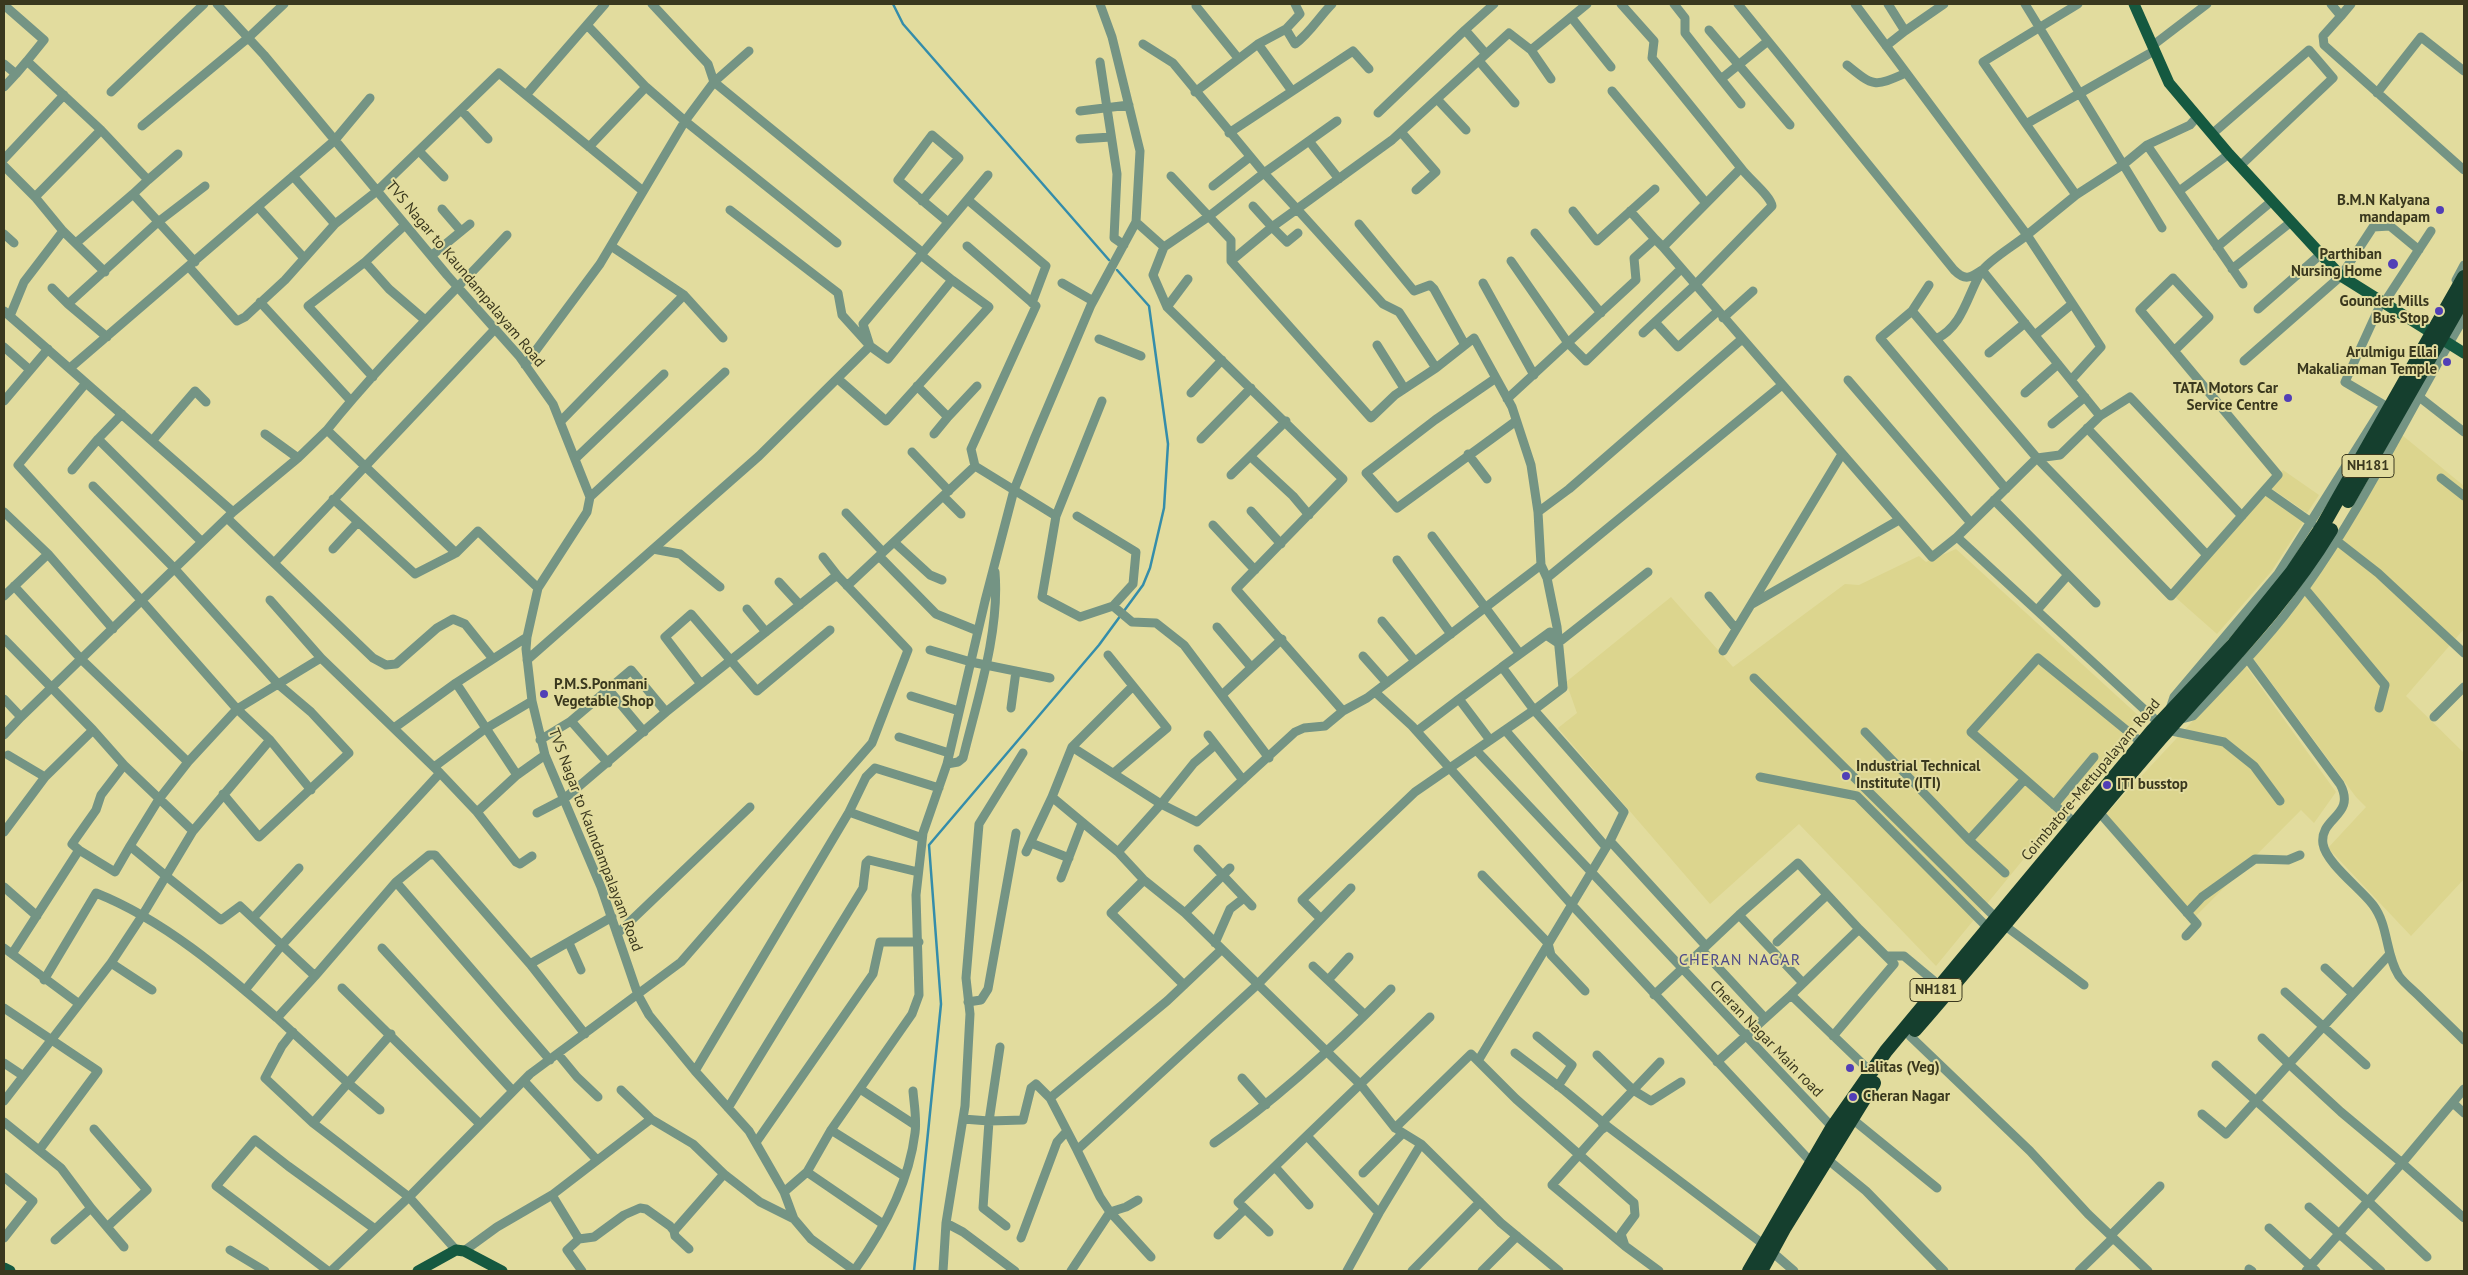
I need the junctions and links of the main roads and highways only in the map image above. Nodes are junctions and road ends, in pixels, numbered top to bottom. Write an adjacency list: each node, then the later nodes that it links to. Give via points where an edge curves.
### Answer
1 (2134, 4): 4 (main road, via 2169,83 2341,276)
2 (2464, 278): 5 (highway, NH181)
3 (2464, 298): 5 (highway, NH181)
4 (2464, 352)
5 (2312, 552): 6 (highway, NH181, via 2277,608)
6 (2168, 721): 7 (highway, NH181, via 2098,812); 7 (highway, Coimbatore-Mettupalayam Road / NH181, via 2142,743)
7 (1996, 924): 8 (highway, NH181, via 1872,1086 1852,1118); 8 (highway, Coimbatore-Mettupalayam Road / NH181, via 1940,986 1871,1072)
8 (1837, 1131): 9 (highway, Coimbatore-Mettupalayam Road / NH181, via 1812,1163); 9 (highway, NH181, via 1827,1159)
9 (1767, 1247): 14 (highway, Coimbatore-Mettupalayam Road / NH181); 15 (highway, NH181)
10 (4, 1268): 11 (main road)
11 (10, 1271)
12 (418, 1271): 13 (main road, via 460,1250)
13 (502, 1271)
14 (1748, 1271)
15 (1761, 1271)

